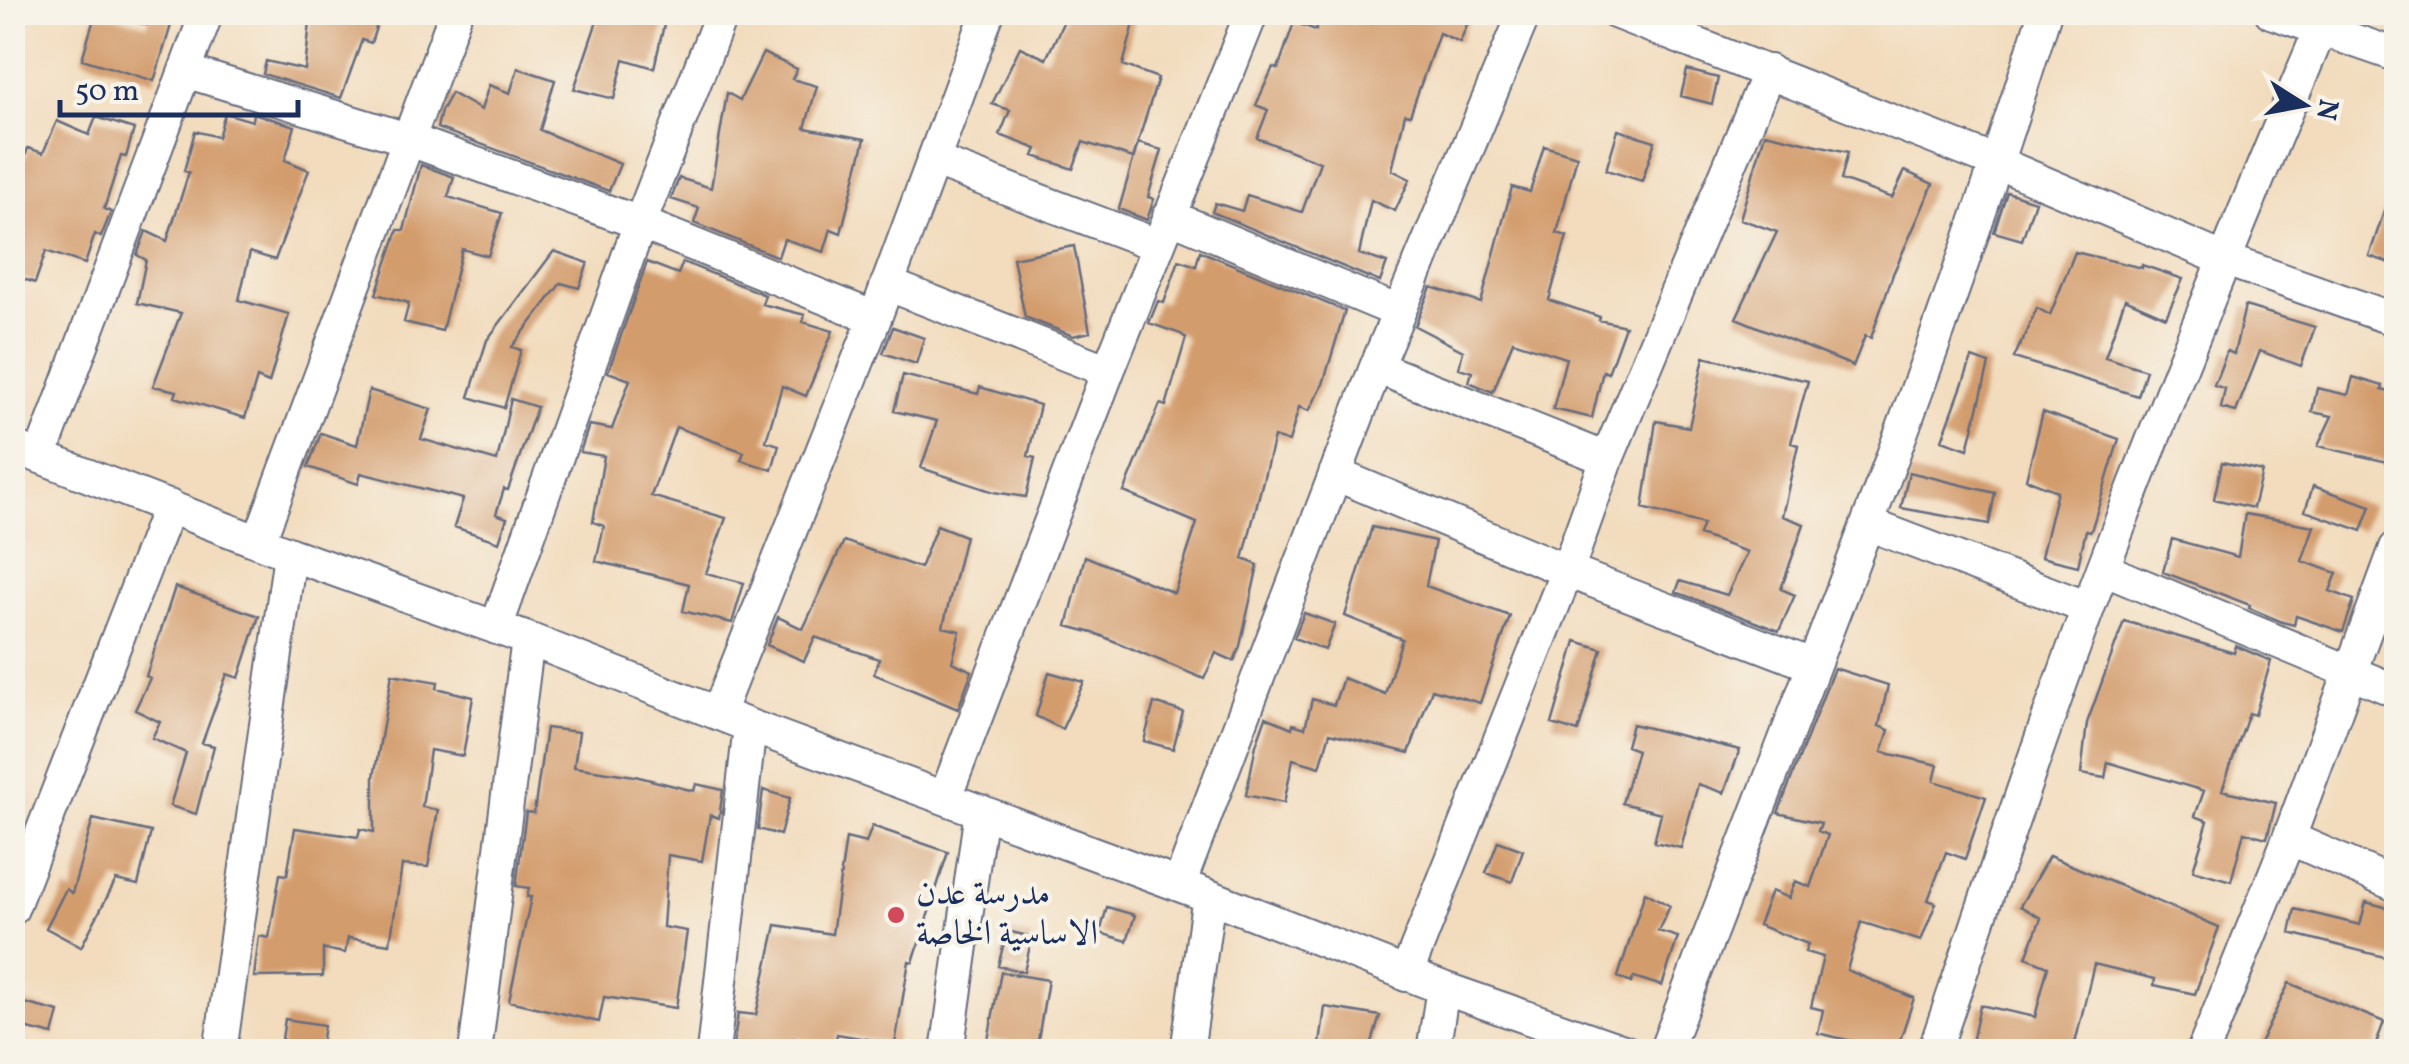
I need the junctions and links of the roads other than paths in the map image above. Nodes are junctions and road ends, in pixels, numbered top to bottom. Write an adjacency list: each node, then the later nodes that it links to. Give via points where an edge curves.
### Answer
1 (208, 12): 12 (street)
2 (456, 12): 14 (street)
3 (722, 12): 17 (street)
4 (988, 12): 15 (street)
5 (1252, 12): 18 (street)
6 (1525, 12): 21 (street)
7 (1616, 12): 13 (street)
8 (2045, 12): 16 (street)
9 (2271, 12): 10 (street)
10 (2321, 28): 11 (street); 19 (street)
11 (2396, 55)
12 (185, 71): 14 (street); 26 (street)
13 (1769, 71): 16 (street); 27 (street)
14 (407, 139): 17 (street); 31 (street)
15 (935, 162): 18 (street); 20 (street)
16 (1998, 163): 19 (street); 30 (street)
17 (640, 223): 22 (street); 37 (street)
18 (1163, 230): 21 (street); 25 (street)
19 (2224, 259): 23 (street); 34 (street)
20 (887, 284): 22 (street); 25 (street)
21 (1398, 312): 24 (street)
22 (875, 318): 42 (street)
23 (2396, 320)
24 (1376, 367): 27 (street); 28 (street)
25 (1108, 371): 44 (street)
26 (26, 452): 29 (street)
27 (1607, 459): 35 (street)
28 (1334, 474): 35 (street); 48 (street)
29 (169, 506): 31 (street); 49 (street)
30 (1868, 524): 36 (street); 39 (street)
31 (260, 542): 33 (street)
32 (2396, 548): 40 (street)
33 (290, 554): 37 (street); 52 (street)
34 (2103, 569): 36 (street); 40 (street)
35 (1567, 571): 39 (street); 50 (street)
36 (2088, 608): 60 (street)
37 (496, 628): 38 (street)
38 (528, 639): 42 (street); 53 (street)
39 (1812, 665): 59 (street)
40 (2351, 673): 41 (street); 46 (street)
41 (2396, 691)
42 (718, 712): 43 (street)
43 (750, 726): 44 (street); 54 (street)
44 (945, 798): 45 (street)
45 (981, 812): 48 (street); 55 (street)
46 (2289, 838): 47 (street); 61 (street)
47 (2396, 884)
48 (1194, 890): 50 (street); 56 (street)
49 (12, 909)
50 (1406, 974): 51 (street)
51 (1443, 988): 57 (street); 58 (street)
52 (220, 1052)
53 (475, 1052)
54 (713, 1052)
55 (947, 1052)
56 (1188, 1052)
57 (1433, 1052)
58 (1626, 1052)
59 (1665, 1052)
60 (1934, 1052)
61 (2203, 1052)

